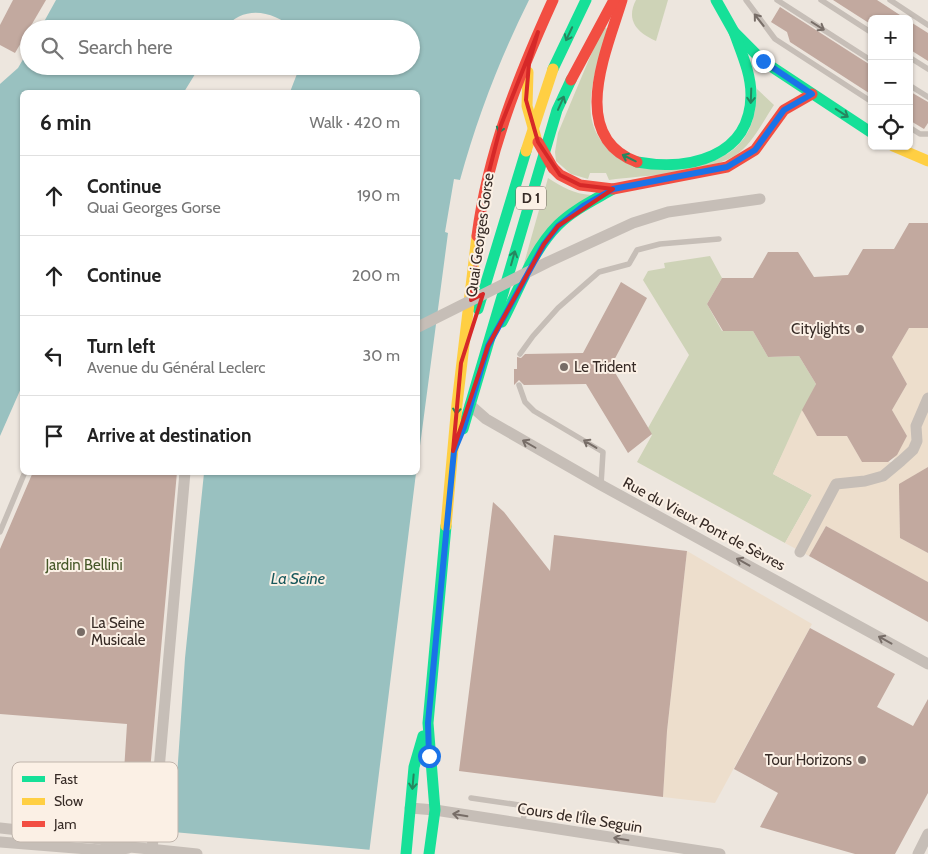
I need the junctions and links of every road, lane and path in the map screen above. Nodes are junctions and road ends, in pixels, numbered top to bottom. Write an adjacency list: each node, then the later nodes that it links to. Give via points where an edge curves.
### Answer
1 (553, 0): 12 (main road, Quai Georges Gorse / D 1)
2 (586, 0): 32 (main road, D 1, one-way to 32, bridge, via 553,69)
3 (614, 0): 30 (main road, Quai Georges Gorse / D 1, one-way to 3, via 557,110 582,56)
4 (622, 0): 13 (main road, one-way to 4, via 751,86 746,121 737,139 708,159 663,166 631,160 613,149 596,109 602,73)
5 (716, 0): 13 (main road)
6 (746, 0): 20 (lane, one-way to 6, via 774,39)
7 (777, 0): 14 (lane, one-way to 14)
8 (821, 0): 11 (lane)
9 (890, 0): 10 (lane)
10 (928, 25)
11 (868, 30)
12 (538, 32): 26 (main road, bridge, via 529,63 526,100 530,124 538,142 560,175 580,185); 32 (main road, Quai Georges Gorse / D 1, one-way to 32, via 502,125 486,183)
13 (734, 32): 18 (main road, via 763,61)
14 (870, 60)
15 (913, 60): 16 (lane)
16 (928, 70)
17 (913, 88): 19 (lane)
18 (812, 94): 21 (main road, one-way to 21); 26 (main road, via 784,110 755,150 738,162 727,167)
19 (928, 97)
20 (868, 99)
21 (868, 130)
22 (913, 130): 23 (lane)
23 (928, 134)
24 (902, 150): 25 (main road)
25 (928, 161)
26 (613, 189): 30 (main road, via 583,206 558,226 544,244)
27 (760, 199): 29 (street, bridge, via 668,212 634,223)
28 (719, 239): 31 (lane, via 660,244 636,250 629,264 599,272 558,308)
29 (420, 326)
30 (488, 346): 35 (main road, Quai Georges Gorse / D 1)
31 (520, 354)
32 (461, 363): 37 (main road, Quai Georges Gorse / D 1, one-way to 37)
33 (519, 385): 40 (lane, one-way to 33, via 603,452 534,411)
34 (928, 398): 36 (street)
35 (470, 406): 37 (main road, Quai Georges Gorse / D 1); 40 (street, Rue du Vieux Pont de Sèvres, one-way to 35, via 486,419)
36 (925, 412): 42 (street, via 916,426 917,441 913,450 883,476 836,484)
37 (454, 451): 44 (main road, Quai Georges Gorse / D 1)
38 (24, 475): 41 (lane)
39 (185, 475): 45 (street)
40 (601, 486): 43 (street, Rue du Vieux Pont de Sèvres, one-way to 40)
41 (0, 532)
42 (800, 552)
43 (928, 664)
44 (428, 723): 47 (main road, Quai Georges Gorse / D 1, one-way to 47, via 414,767); 48 (main road, Quai Georges Gorse / D 1)
45 (160, 762)
46 (471, 798): 49 (lane, via 519,805 524,813)
47 (410, 808): 48 (street); 58 (main road, Quai Georges Gorse / D 1)
48 (435, 810): 49 (street, Cours de l'Île Seguin, one-way to 48); 59 (main road, Quai Georges Gorse / D 1)
49 (523, 824): 56 (street, Cours de l'Île Seguin, one-way to 49)
50 (928, 834): 61 (street)
51 (0, 842): 54 (street, via 113,851)
52 (111, 842): 54 (street)
53 (153, 842): 55 (street)
54 (130, 847): 55 (street)
55 (152, 850): 57 (street)
56 (691, 852): 60 (street, Cours de l'Île Seguin)
57 (197, 854)
58 (406, 854)
59 (429, 854)
60 (720, 854)
61 (918, 854)

